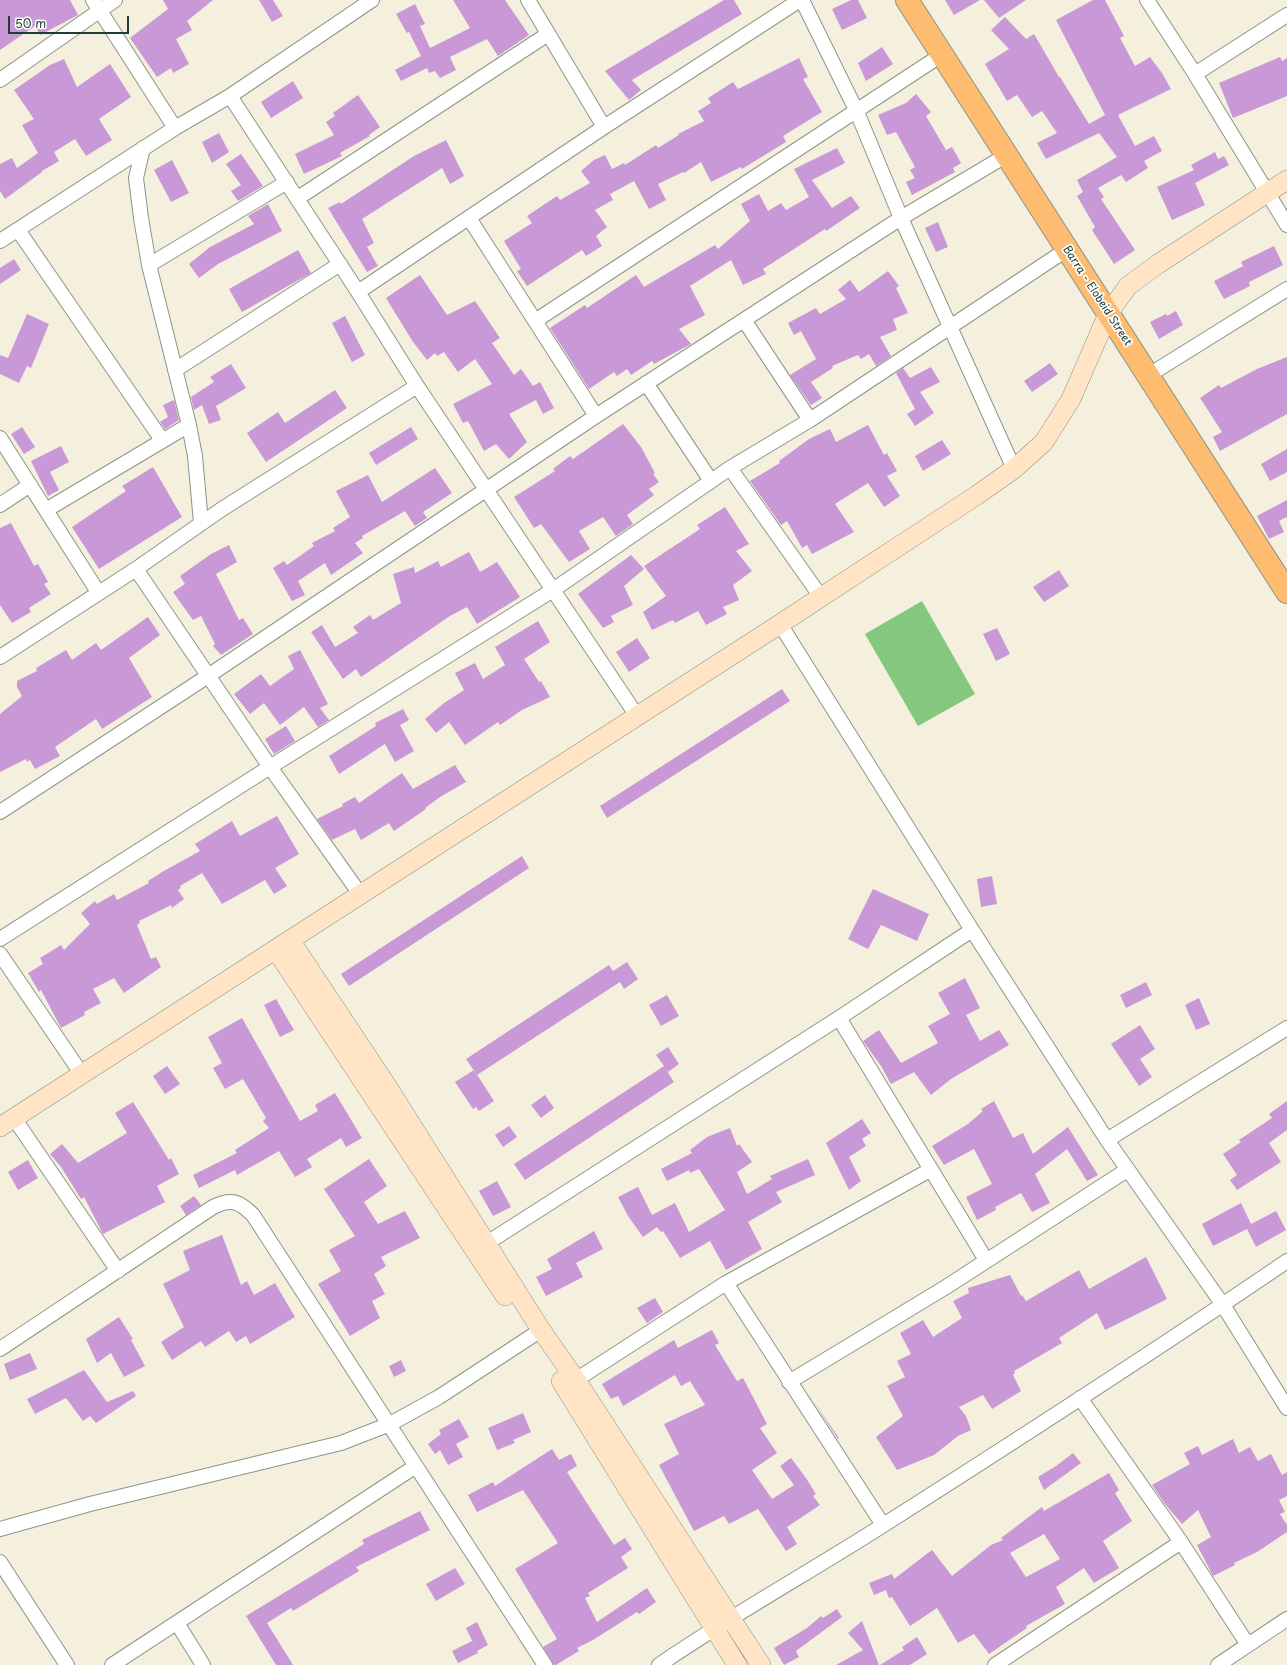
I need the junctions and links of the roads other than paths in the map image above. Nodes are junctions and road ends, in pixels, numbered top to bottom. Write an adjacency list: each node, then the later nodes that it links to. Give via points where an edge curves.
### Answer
1 (115, 0): 7 (street)
2 (372, 0): 13 (street)
3 (528, 0): 9 (street)
4 (801, 0): 14 (street); 15 (street)
5 (907, 0): 10 (main road, Barra - Elobeid Street)
6 (1147, 0): 11 (street)
7 (96, 5): 12 (street); 16 (street)
8 (1287, 15): 11 (street)
9 (548, 34): 15 (street); 22 (street)
10 (943, 54): 14 (street); 18 (main road, Barra - Elobeid Street)
11 (1195, 74): 21 (street)
12 (0, 80)
13 (230, 96): 16 (street); 20 (street)
14 (856, 112): 24 (street); 35 (street)
15 (604, 127): 23 (street)
16 (175, 128): 17 (street)
17 (144, 148): 26 (street); 30 (street, via 136,178)
18 (1007, 155): 24 (street); 28 (main road, Barra - Elobeid Street)
19 (1287, 180): 21 (street)
20 (287, 182): 22 (street); 30 (street)
21 (1267, 192): 25 (street); 33 (street, via 1128,286)
22 (298, 198): 29 (street)
23 (469, 218): 32 (street); 35 (street)
24 (901, 218): 34 (street); 36 (street)
25 (1287, 225)
26 (18, 230): 27 (street); 45 (street)
27 (0, 241)
28 (1066, 250): 33 (main road, Barra - Elobeid Street); 36 (street)
29 (340, 264): 32 (street); 37 (street)
30 (149, 265): 37 (street)
31 (1287, 289): 38 (street)
32 (358, 292): 40 (street)
33 (1108, 314): 38 (main road, Barra - Elobeid Street); 47 (street, via 1071,399 1044,442)
34 (744, 320): 39 (street); 42 (street)
35 (535, 321): 41 (street)
36 (950, 326): 42 (street); 47 (street)
37 (175, 370): 43 (street)
38 (1149, 375): 55 (main road, Barra - Elobeid Street)
39 (646, 383): 41 (street); 48 (street)
40 (417, 386): 50 (street); 53 (street)
41 (596, 416): 50 (street)
42 (810, 420): 46 (street)
43 (189, 425): 45 (street); 53 (street, via 195,456)
44 (0, 438): 49 (street)
45 (162, 440): 52 (street)
46 (730, 468): 48 (street); 58 (street)
47 (1014, 469): 58 (street)
48 (711, 481): 56 (street)
49 (30, 485): 51 (street); 52 (street)
50 (487, 490): 56 (street); 61 (street)
51 (0, 504)
52 (46, 510): 57 (street)
53 (201, 523): 54 (street)
54 (136, 569): 57 (street); 61 (street)
55 (1285, 583)
56 (553, 590): 62 (street); 63 (street)
57 (98, 592): 60 (street)
58 (821, 597): 59 (street)
59 (780, 624): 62 (street); 66 (street)
60 (0, 657)
61 (208, 676): 63 (street); 64 (street)
62 (637, 716): 65 (street)
63 (270, 767): 65 (street); 67 (street)
64 (0, 812)
65 (360, 894): 68 (street)
66 (972, 930): 70 (street); 74 (street)
67 (0, 939)
68 (283, 945): 72 (street); 77 (street, via 382,1079); 83 (street)
69 (0, 954): 72 (street)
70 (839, 1018): 75 (street); 77 (street)
71 (1287, 1028): 74 (street)
72 (81, 1073): 73 (street)
73 (7, 1122): 80 (street)
74 (1107, 1140): 76 (street)
75 (930, 1170): 78 (street); 81 (street)
76 (1127, 1170): 78 (street); 82 (street)
77 (487, 1243): 83 (street)
78 (986, 1260): 85 (street)
79 (1287, 1261): 82 (street)
80 (118, 1271): 84 (street); 89 (street, via 213,1207 223,1202 234,1202 244,1206 253,1215)
81 (726, 1283): 85 (street); 86 (street)
82 (1223, 1305): 87 (street); 88 (street)
83 (536, 1334): 86 (street); 89 (street, via 439,1397)
84 (0, 1349)
85 (789, 1382): 91 (street)
86 (570, 1383): 95 (street); 98 (street)
87 (1080, 1398): 91 (street); 93 (street)
88 (1287, 1408)
89 (390, 1424): 90 (street); 92 (street, via 341,1443 90,1504)
90 (416, 1466): 97 (street); 103 (street)
91 (883, 1525): 95 (street)
92 (0, 1529)
93 (1181, 1542): 99 (street); 107 (street)
94 (0, 1562): 100 (street)
95 (731, 1618): 98 (street); 106 (street)
96 (1287, 1619): 99 (street)
97 (177, 1623): 101 (street); 102 (street)
98 (713, 1628): 104 (street); 105 (street)
99 (1248, 1645): 108 (street)
100 (67, 1665)
101 (112, 1665)
102 (204, 1665)
103 (545, 1665)
104 (659, 1665)
105 (737, 1665)
106 (761, 1665)
107 (995, 1665)
108 (1218, 1665)

